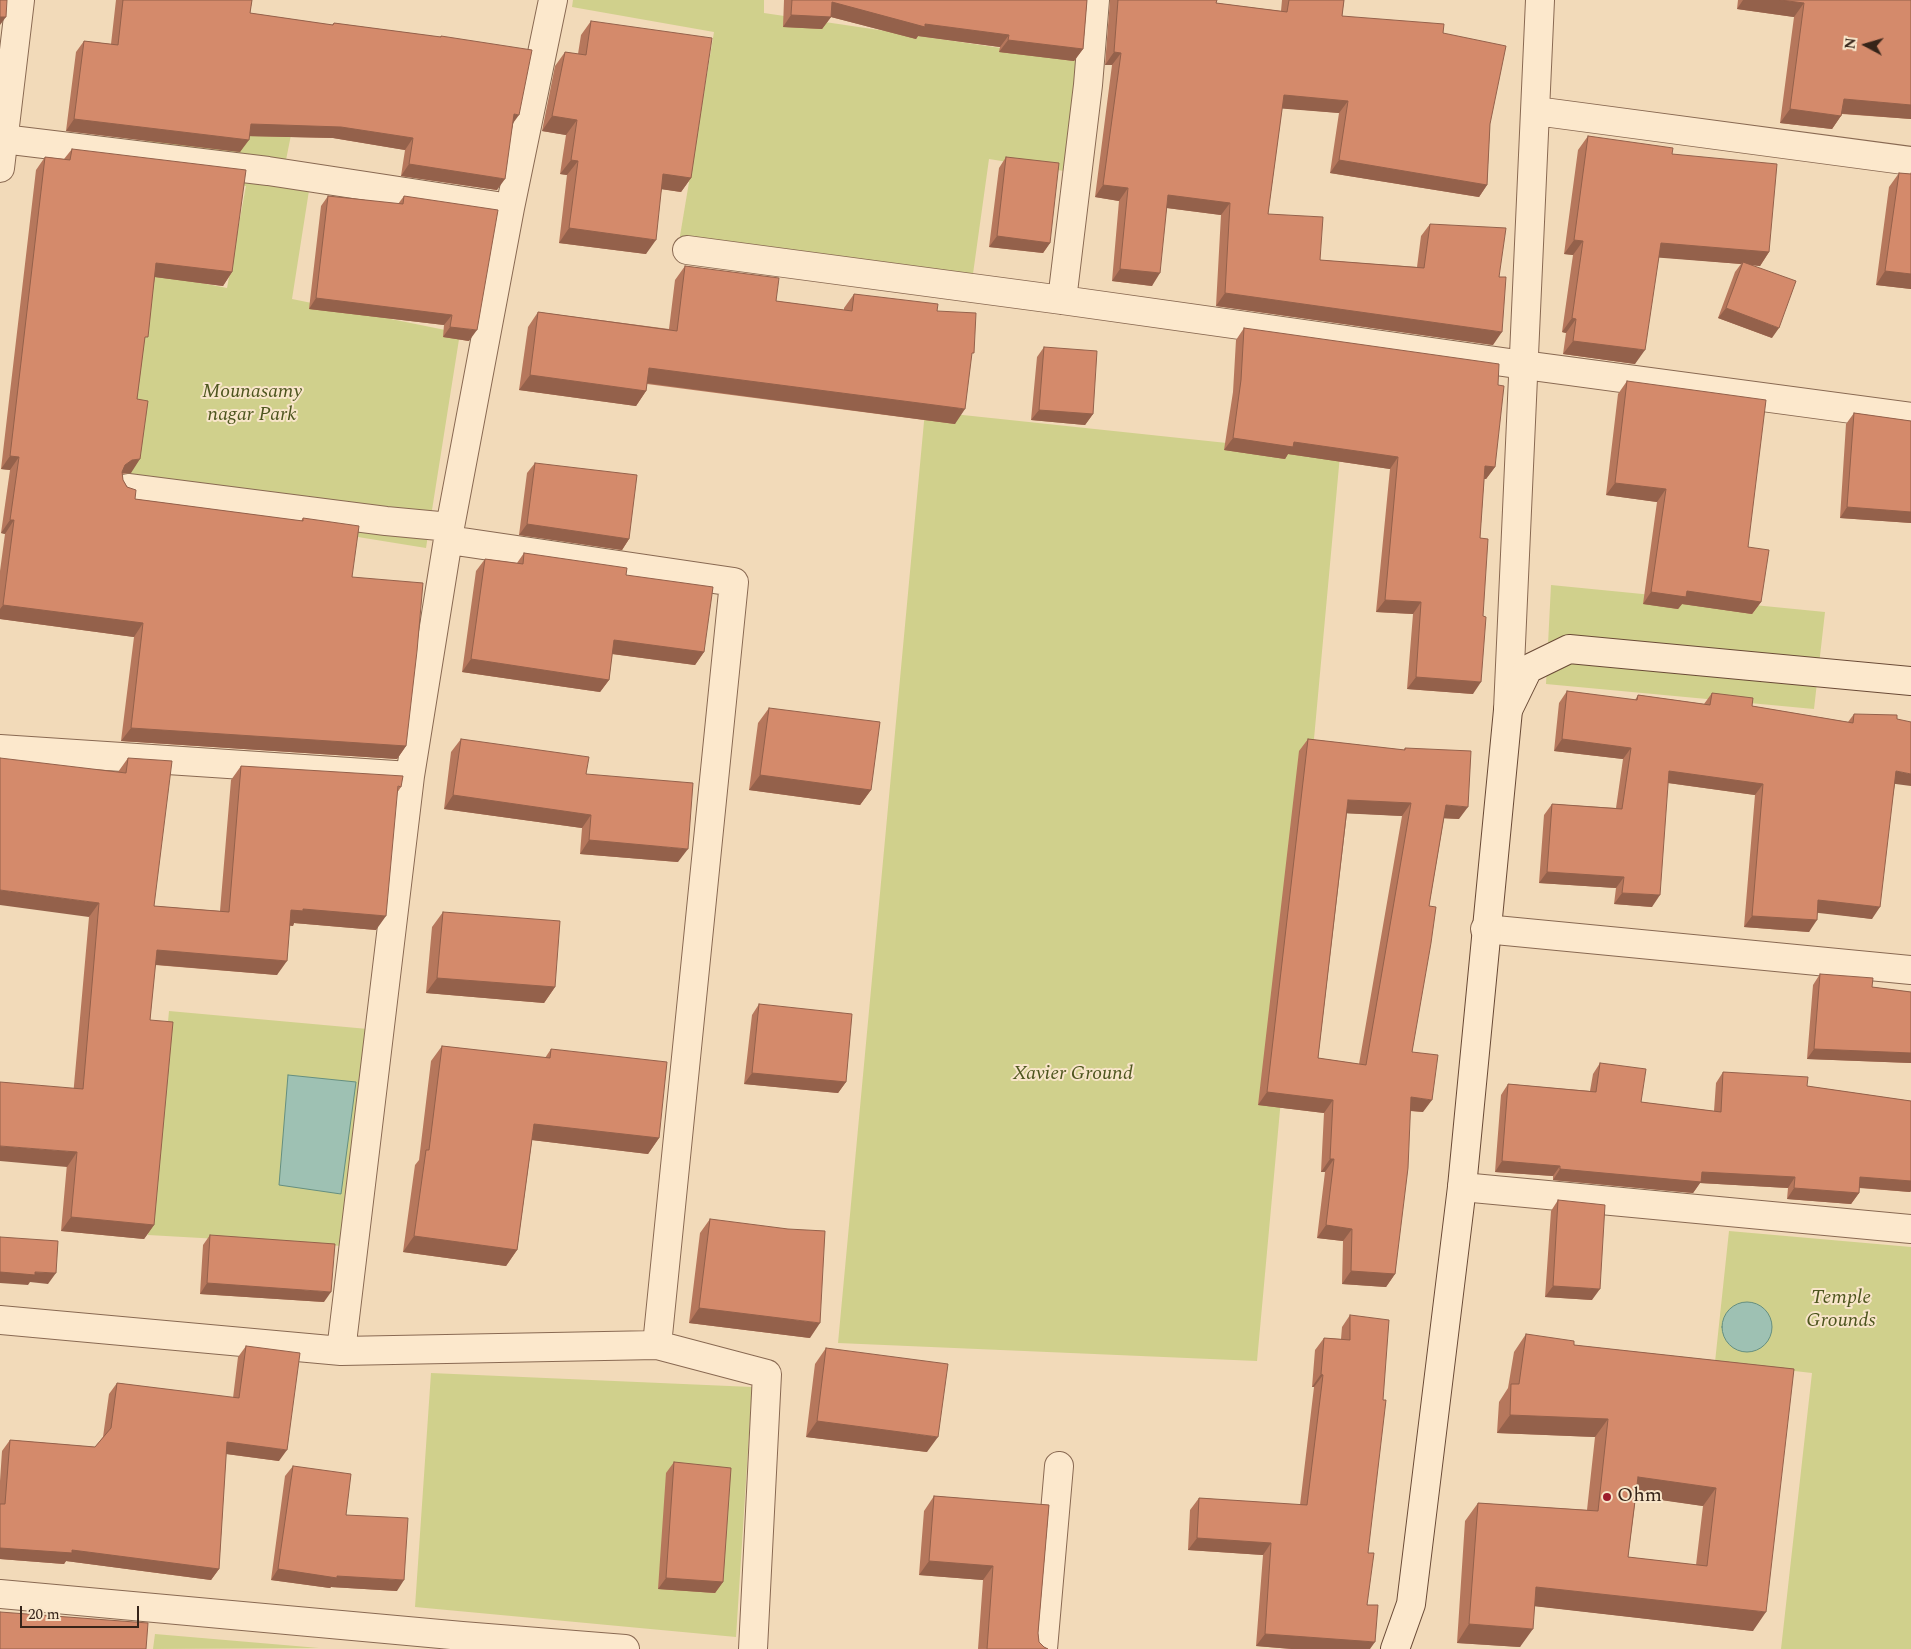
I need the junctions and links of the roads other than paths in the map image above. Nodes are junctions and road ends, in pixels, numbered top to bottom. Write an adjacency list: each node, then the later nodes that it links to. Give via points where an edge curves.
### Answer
1 (20, 0): 6 (street)
2 (553, 0): 8 (street)
3 (1095, 0): 10 (street)
4 (1540, 0): 5 (street)
5 (1536, 111): 7 (street); 11 (street)
6 (1, 157): 8 (street, via 268,170)
7 (1911, 161)
8 (510, 208): 14 (street)
9 (687, 250): 10 (street)
10 (1062, 300): 11 (street)
11 (1524, 365): 12 (street); 16 (street)
12 (1911, 417)
13 (128, 488): 14 (street, via 386,521)
14 (449, 533): 18 (street); 24 (street, via 734,582)
15 (1911, 682): 16 (street, via 1569,650 1528,669)
16 (1508, 710): 19 (street)
17 (0, 749): 18 (street)
18 (410, 776): 25 (street)
19 (1485, 929): 20 (street); 21 (street)
20 (1911, 970)
21 (1462, 1187): 22 (street); 32 (street, via 1411,1604)
22 (1911, 1229)
23 (0, 1320): 25 (street)
24 (657, 1345): 25 (street); 30 (street, via 767,1374)
25 (341, 1351)
26 (1059, 1466): 31 (street)
27 (0, 1594): 28 (street)
28 (461, 1643): 29 (street)
29 (625, 1649)
30 (753, 1649)
31 (1043, 1649)
32 (1395, 1649)

